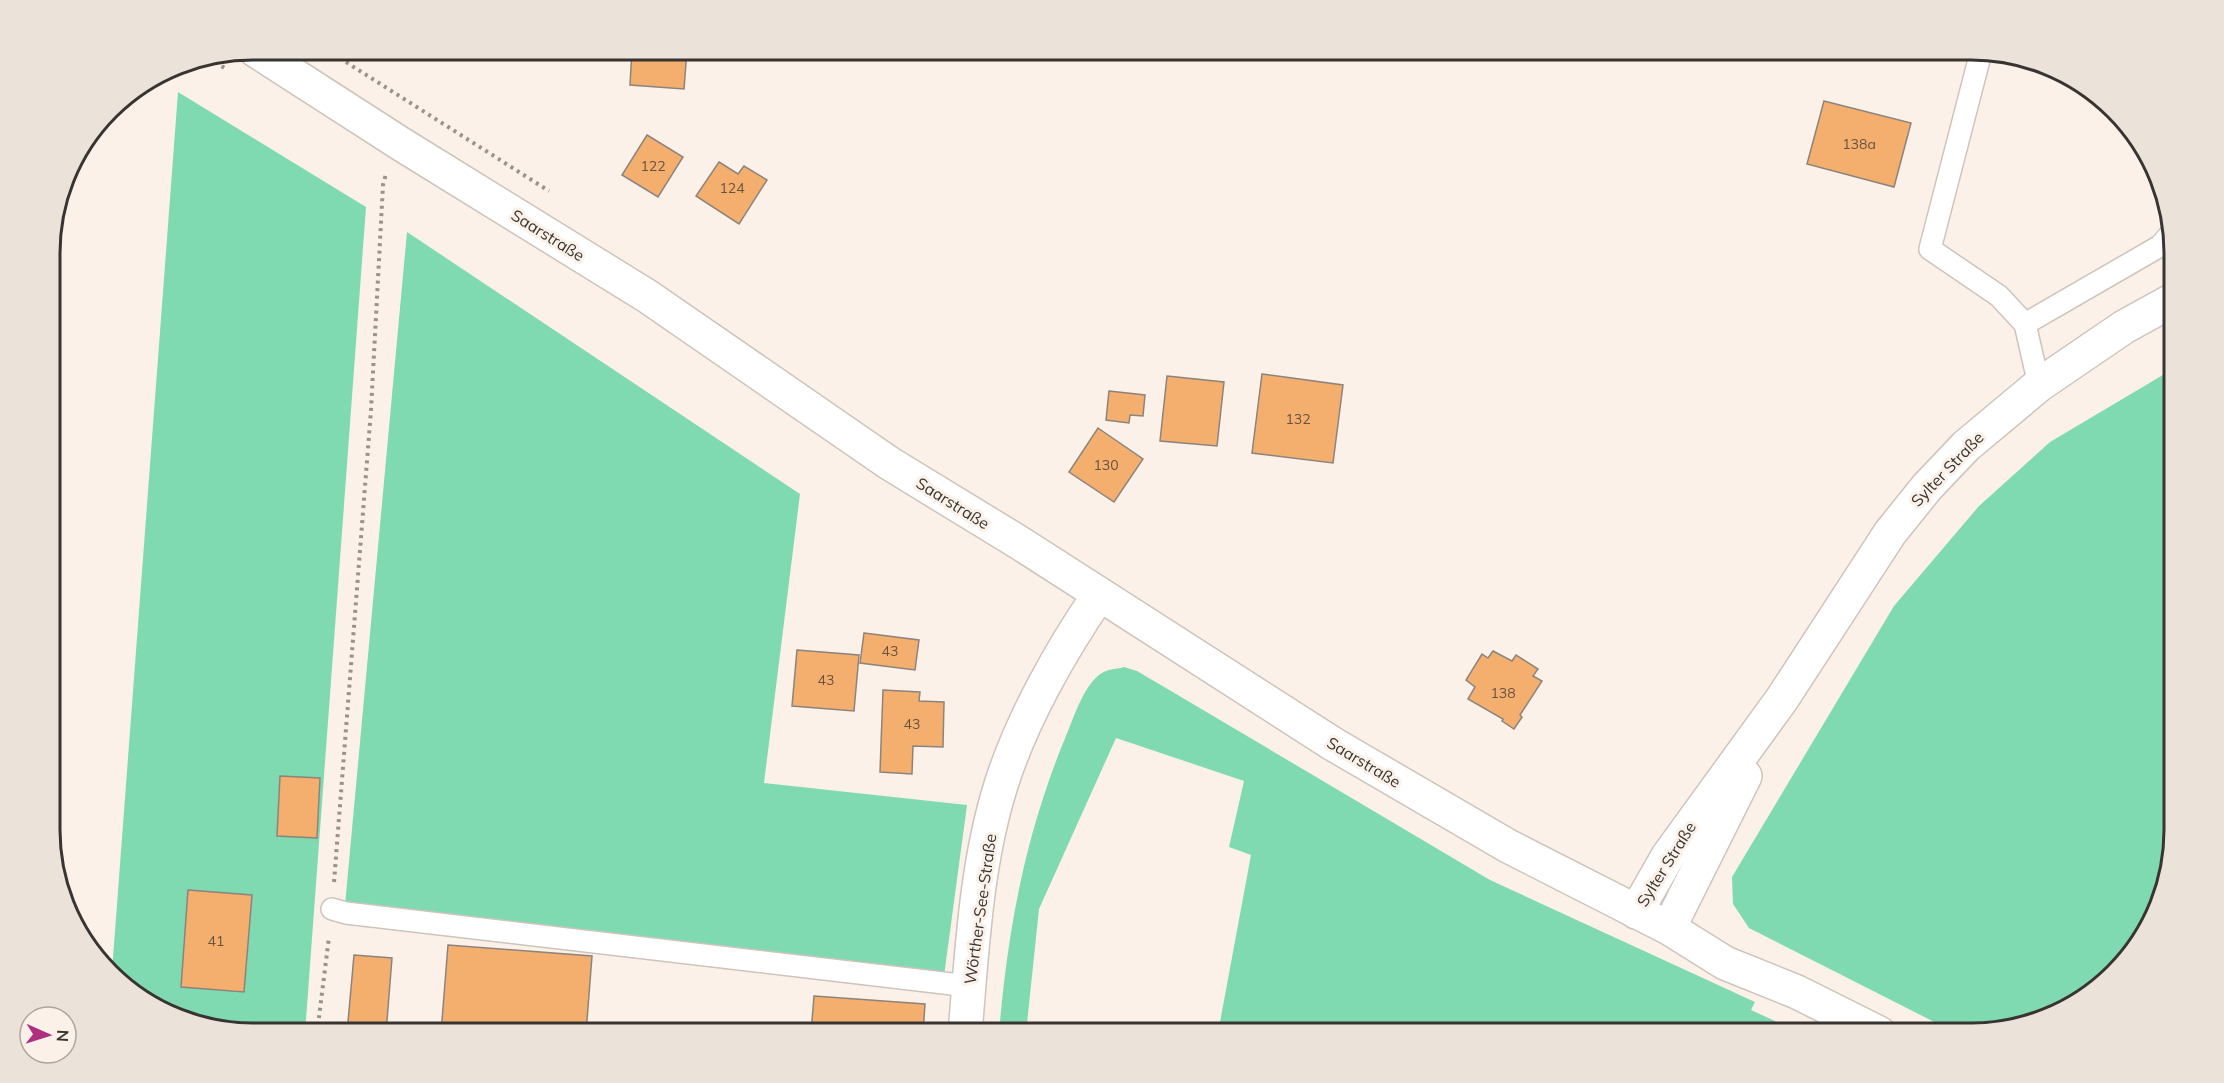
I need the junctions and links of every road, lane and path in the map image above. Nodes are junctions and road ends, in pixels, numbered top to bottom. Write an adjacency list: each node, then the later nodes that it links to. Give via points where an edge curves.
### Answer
1 (291, 60): 4 (main road, Saarstraße)
2 (343, 60): 5 (path)
3 (1979, 60): 8 (lane, via 1930,249 1990,289)
4 (401, 144): 10 (main road, Saarstraße, via 647,296 889,463); 12 (path, via 383,185 371,410)
5 (558, 197)
6 (2163, 242): 8 (lane)
7 (2164, 305): 9 (main road, Sylter Straße, via 2124,327)
8 (2025, 324): 9 (lane)
9 (2039, 385): 11 (main road, Sylter Straße, via 1966,446 1927,487 1890,533)
10 (1099, 595): 13 (main road, Saarstraße, via 1333,744 1508,846); 15 (main road, Wörther-See-Straße, via 1070,637 1019,738 1001,786 981,877)
11 (1782, 699): 13 (main road, Sylter Straße, via 1668,856); 14 (main road, Sylter Straße)
12 (332, 909): 15 (lane); 16 (path)
13 (1636, 912): 14 (main road, Saarstraße)
14 (1669, 928): 18 (main road, Saarstraße, via 1725,963)
15 (969, 986): 17 (main road, Wörther-See-Straße)
16 (318, 1023)
17 (966, 1023)
18 (1859, 1023)

